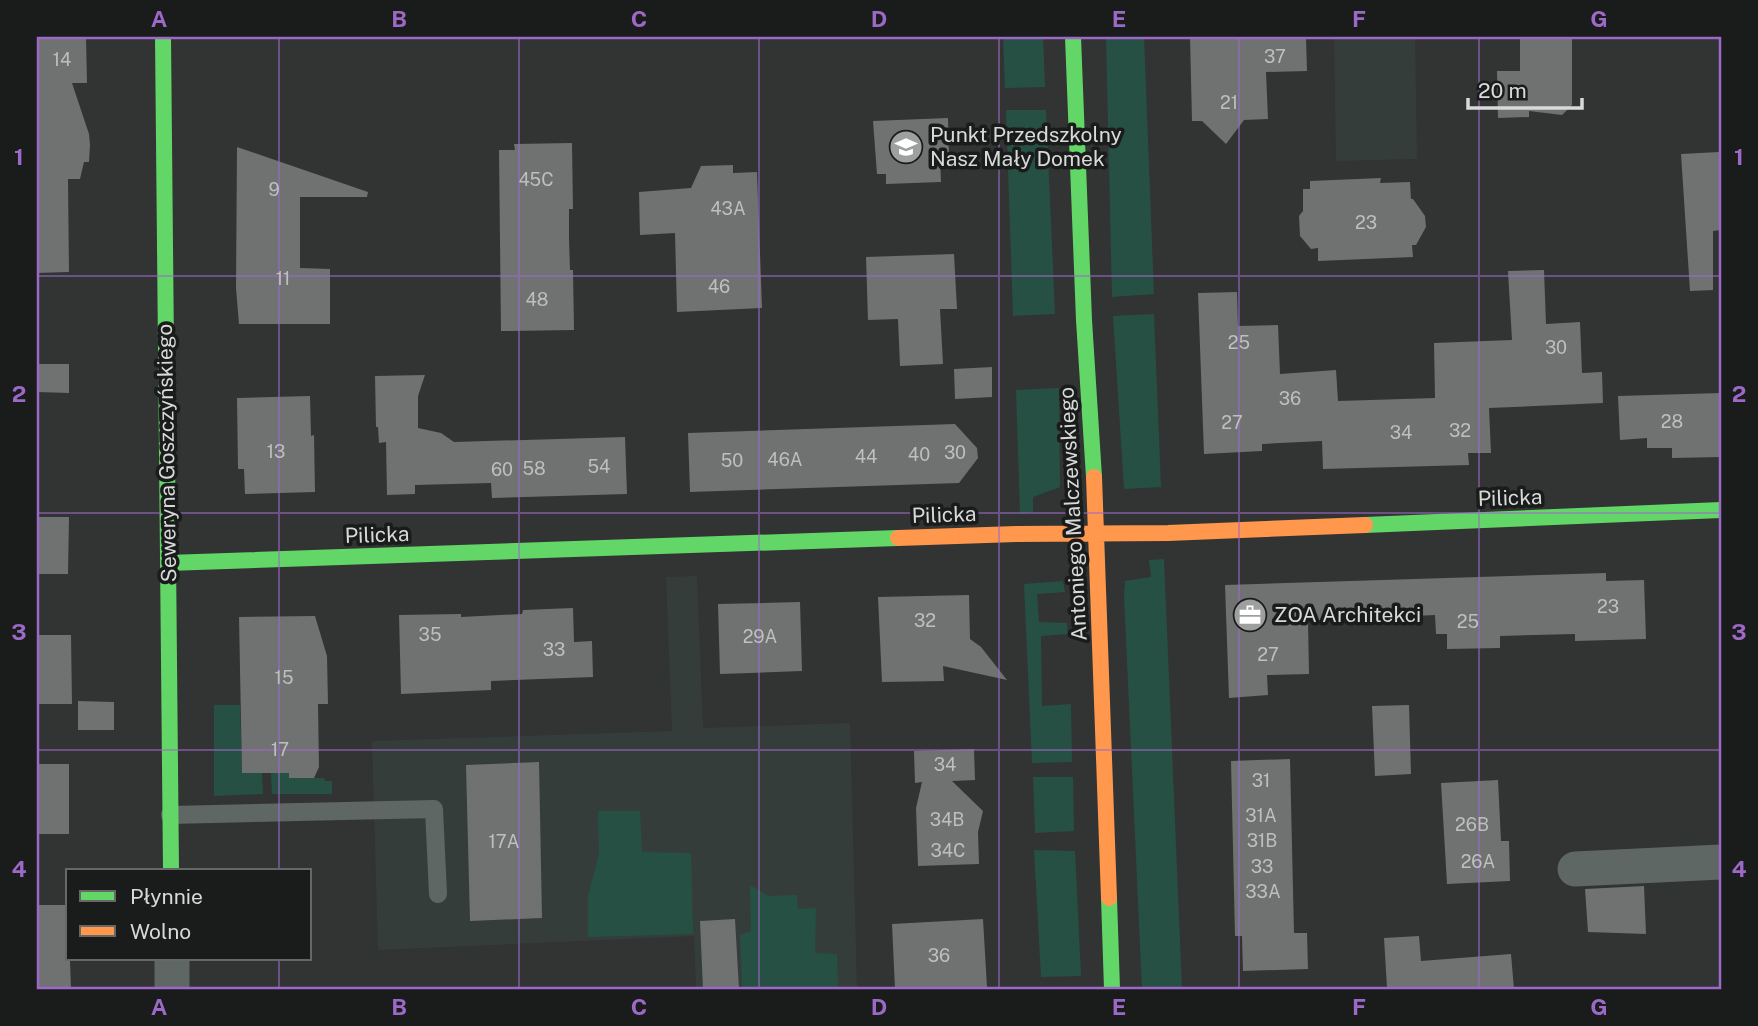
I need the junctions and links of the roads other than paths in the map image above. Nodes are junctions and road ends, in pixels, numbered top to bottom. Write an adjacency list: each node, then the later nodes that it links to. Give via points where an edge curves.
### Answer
1 (163, 37): 5 (street, Seweryna Goszczyńskiego)
2 (1073, 37): 4 (street, Antoniego Malczewskiego)
3 (1721, 510): 4 (street, Pilicka, via 1168,533)
4 (1097, 532): 5 (street, Pilicka); 13 (street, Antoniego Malczewskiego)
5 (168, 563): 6 (street, Seweryna Goszczyńskiego)
6 (170, 815): 8 (street, Seweryna Goszczyńskiego); 10 (lane, via 434,809)
7 (1721, 862): 9 (street)
8 (171, 869)
9 (1575, 869)
10 (438, 894)
11 (172, 960): 12 (street)
12 (172, 989)
13 (1112, 989)

